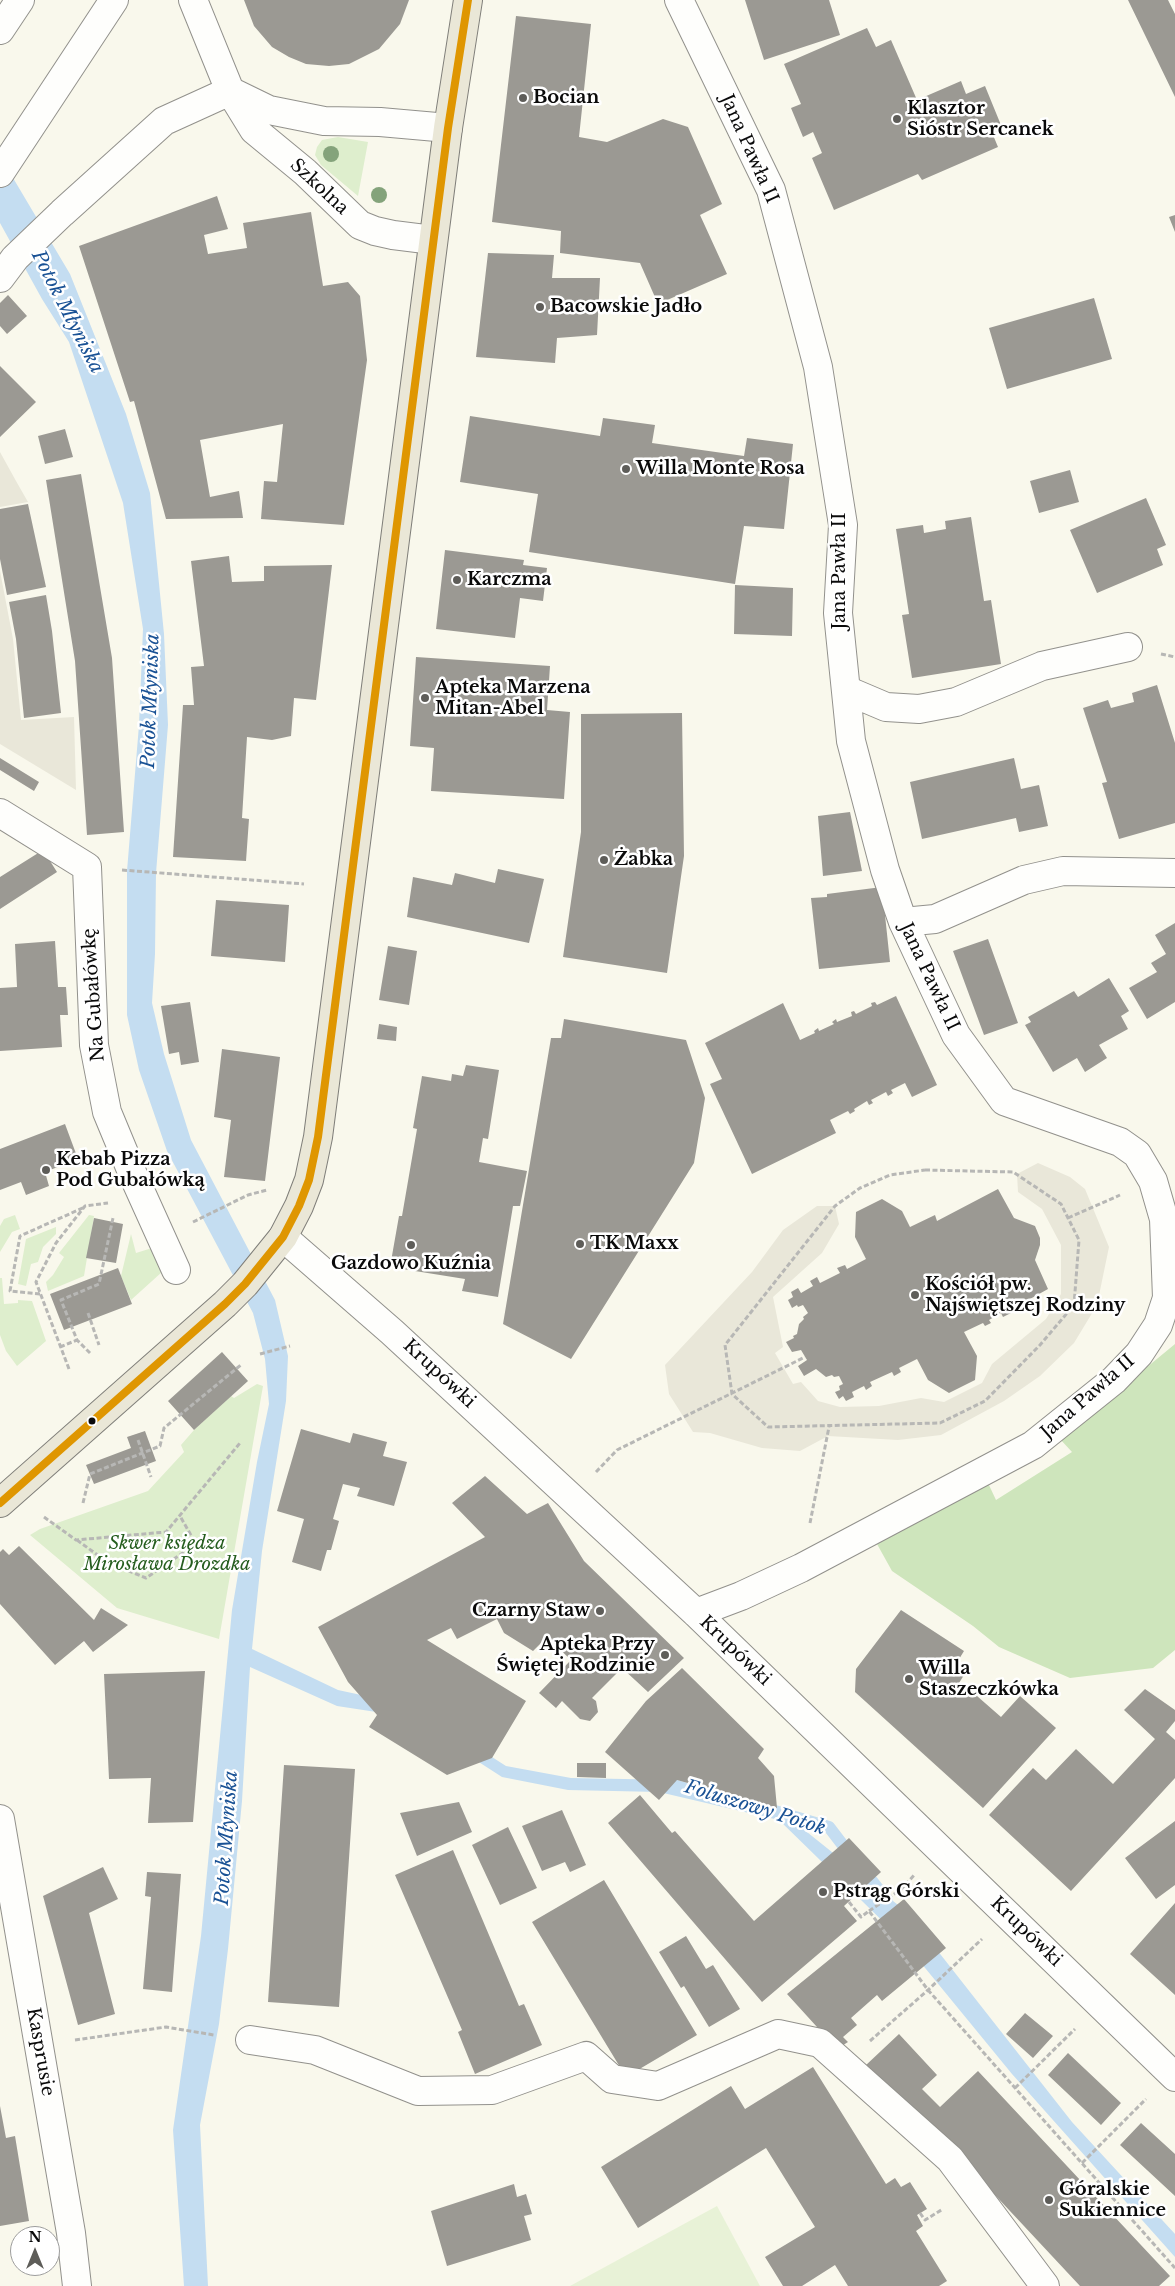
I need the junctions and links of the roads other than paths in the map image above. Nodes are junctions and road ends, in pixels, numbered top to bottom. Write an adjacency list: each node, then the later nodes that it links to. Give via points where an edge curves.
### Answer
1 (20, 0): 6 (street)
2 (114, 0): 9 (street)
3 (193, 0): 7 (street, Szkolna)
4 (468, 0): 8 (main road)
5 (679, 0): 13 (street, Jana Pawła II, via 771,190 818,367 843,524 838,613)
6 (0, 30)
7 (230, 91): 8 (street, via 269,110 324,121); 10 (street, Szkolna, via 254,130 305,172 360,225 393,235); 11 (street, via 164,121 62,213)
8 (448, 128): 10 (main road)
9 (0, 173)
10 (433, 240): 17 (main road, via 318,1137 307,1185)
11 (8, 268)
12 (1128, 647): 13 (street, via 1042,666 956,702 919,709 886,707)
13 (846, 690): 16 (street, Jana Pawła II, via 851,741 885,870)
14 (0, 813): 18 (street, Na Gubałówkę, via 87,867 94,1045 107,1112)
15 (1175, 873): 16 (street, via 1063,871 1024,880 935,919)
16 (903, 922): 20 (street, Jana Pawła II, via 956,1035 1004,1102 1120,1142 1137,1154 1153,1181 1164,1219 1167,1298 1158,1325 1139,1354 1114,1380 1032,1445 801,1568)
17 (283, 1237): 19 (main road, via 225,1304); 20 (street, Krupówki, via 392,1332)
18 (176, 1270)
19 (0, 1503)
20 (696, 1613): 23 (street, Krupówki)
21 (0, 1819): 24 (street, Kasprusie, via 71,2233)
22 (250, 2040): 25 (street, via 315,2050 418,2091 492,2090 586,2056 612,2080 658,2086 778,2034 820,2043 950,2159)
23 (1173, 2076)
24 (77, 2286)
25 (1045, 2286)

